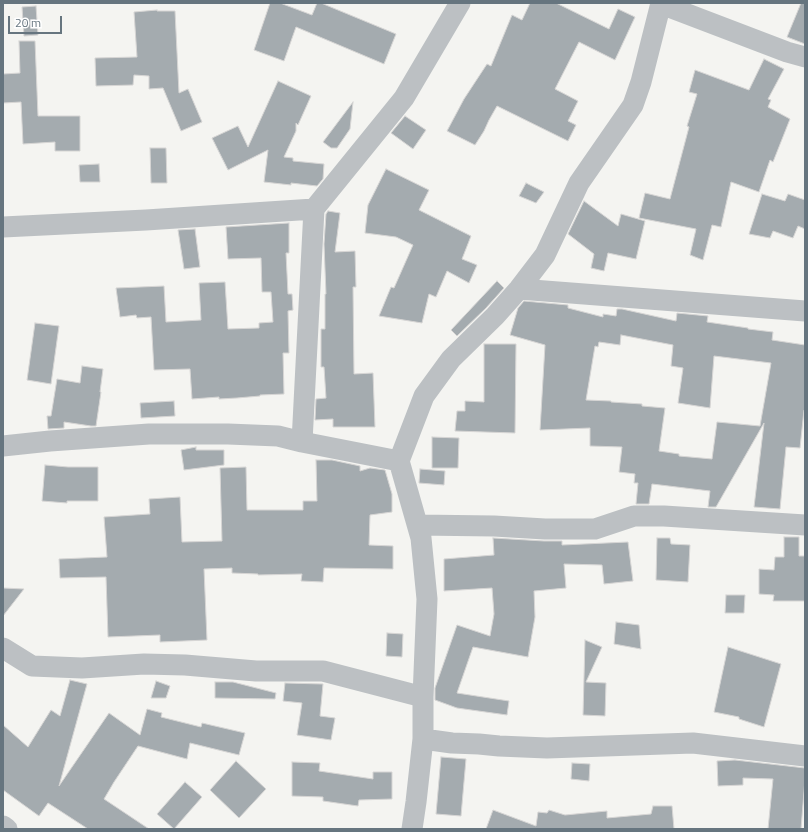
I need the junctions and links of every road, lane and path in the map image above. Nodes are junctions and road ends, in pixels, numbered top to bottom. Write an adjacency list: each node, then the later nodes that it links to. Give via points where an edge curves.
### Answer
1 (460, 3): 4 (street, via 404,98)
2 (661, 4): 3 (street); 6 (street, via 634,105 579,183 545,255)
3 (805, 57)
4 (314, 209): 5 (street); 8 (street)
5 (3, 227)
6 (519, 289): 7 (street); 10 (street, via 451,359 424,396)
7 (805, 311)
8 (302, 442): 9 (street, via 278,436 149,434); 10 (street)
9 (3, 446)
10 (398, 461): 11 (street)
11 (418, 525): 12 (street, via 595,529 634,516 664,516); 14 (street, via 427,599)
12 (805, 526)
13 (3, 648): 14 (street, via 32,666 82,668 158,664 256,671 322,671)
14 (423, 697): 15 (street)
15 (423, 739): 16 (street, via 547,748 693,743); 19 (street)
16 (805, 756)
17 (3, 826): 18 (street)
18 (7, 829)
19 (412, 829)

